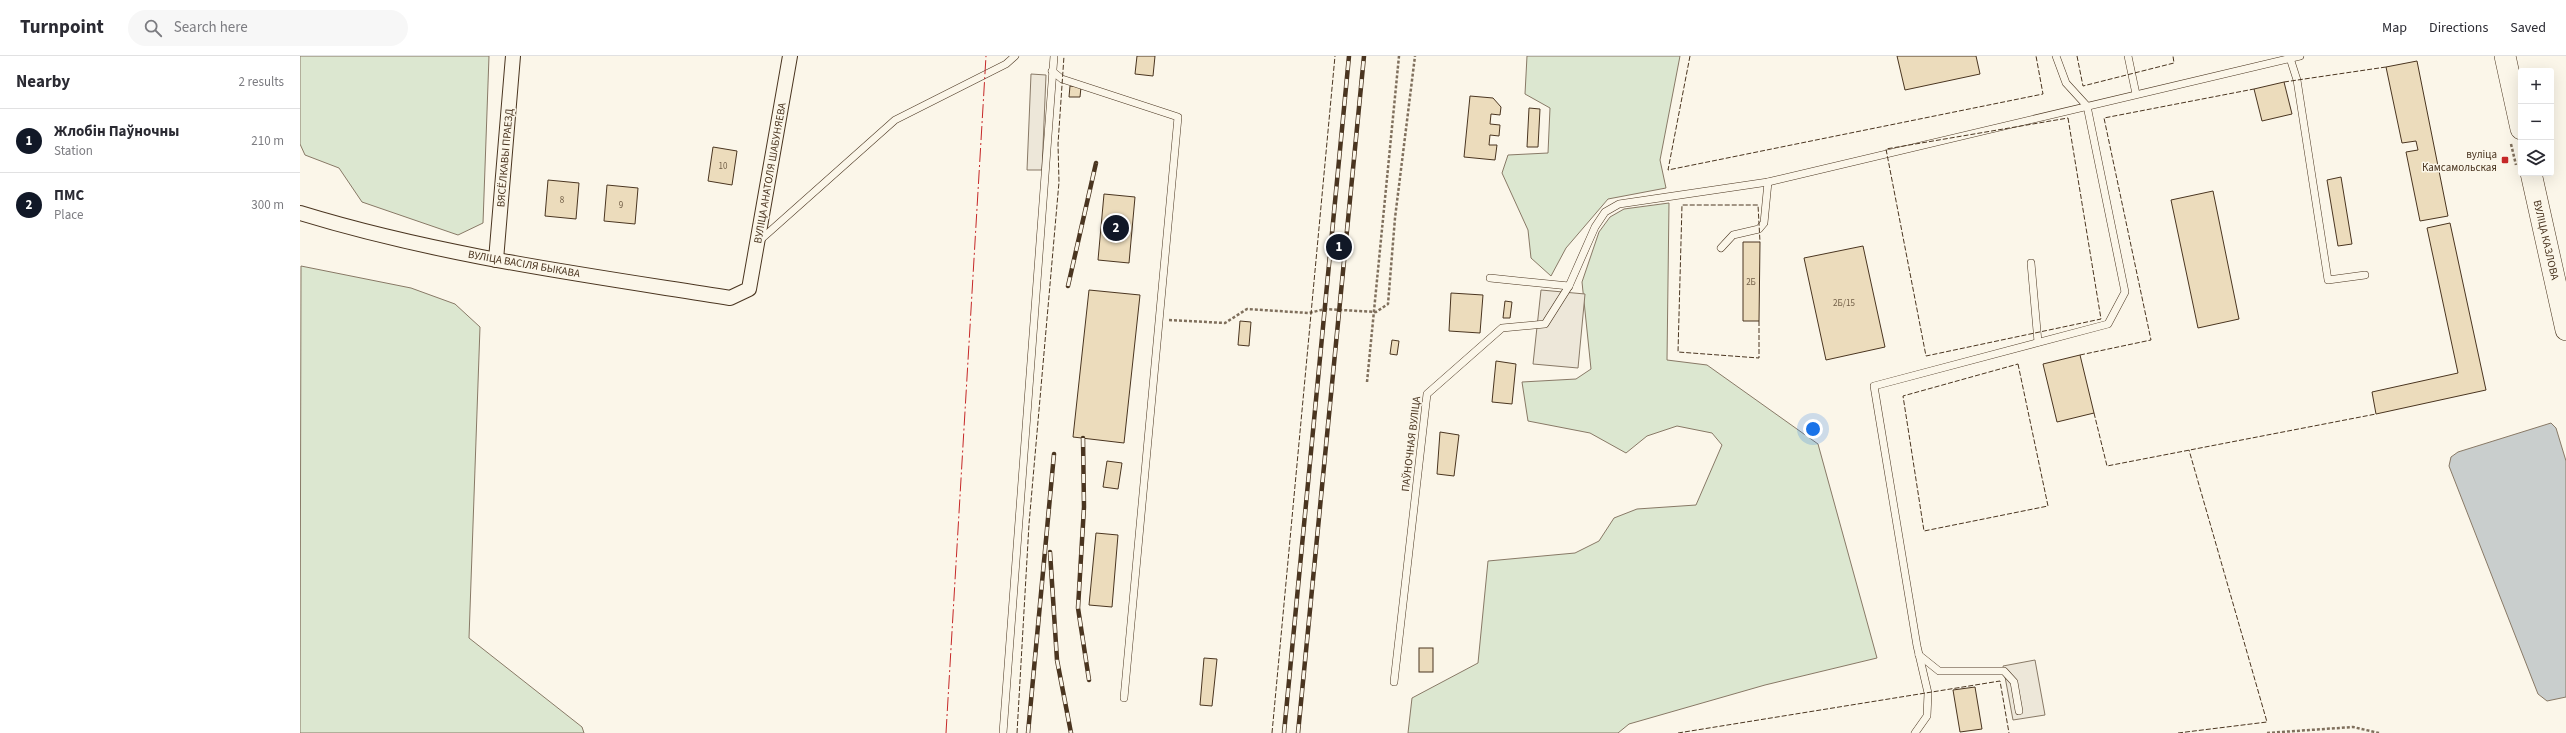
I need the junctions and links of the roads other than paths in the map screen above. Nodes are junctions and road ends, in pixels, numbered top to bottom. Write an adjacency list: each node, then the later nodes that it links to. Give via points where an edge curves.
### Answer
1 (513, 56): 19 (street, ВЯСЁЛКАВЫ ПРАЕЗД)
2 (790, 56): 17 (street, ВУЛІЦА АНАТОЛЯ ШАБУНЯЕВА)
3 (1015, 56): 17 (lane, via 1006,64 895,120)
4 (1054, 56): 10 (lane)
5 (2056, 56): 12 (lane, via 2066,83)
6 (2128, 56): 11 (lane)
7 (2300, 56): 9 (lane)
8 (2505, 56): 13 (main road)
9 (2290, 58): 11 (lane); 21 (lane, via 2297,80 2328,280)
10 (1052, 71): 29 (lane, via 1062,79 1178,117); 31 (lane)
11 (2136, 94): 12 (lane)
12 (2087, 106): 15 (lane); 26 (lane, via 2125,292 2108,324)
13 (2518, 115)
14 (2532, 176): 25 (main road, ВУЛІЦА КАЗЛОВА)
15 (1768, 182): 18 (lane, via 1764,223 1759,229 1733,235); 23 (lane, via 1619,204 1605,212 1595,227)
16 (300, 213): 19 (street, ВУЛІЦА ВАСІЛЯ БЫКАВА, via 352,229)
17 (758, 242): 24 (street, ВУЛІЦА АНАТОЛЯ ШАБУНЯЕВА)
18 (1721, 248)
19 (496, 260): 24 (street, ВУЛІЦА ВАСІЛЯ БЫКАВА, via 730,298)
20 (2031, 263): 26 (lane)
21 (2365, 275)
22 (1490, 278): 23 (lane)
23 (1569, 286): 28 (lane, ПАЎНОЧНАЯ ВУЛІЦА, via 1545,324 1502,328 1427,394)
24 (749, 289)
25 (2566, 330)
26 (2038, 342): 27 (lane, via 1874,386)
27 (1919, 655): 30 (lane, via 1939,671 2004,671 2014,682); 32 (lane, via 1928,692 1927,716)
28 (1394, 682)
29 (1124, 698)
30 (2019, 710)
31 (1003, 733)
32 (1915, 733)

